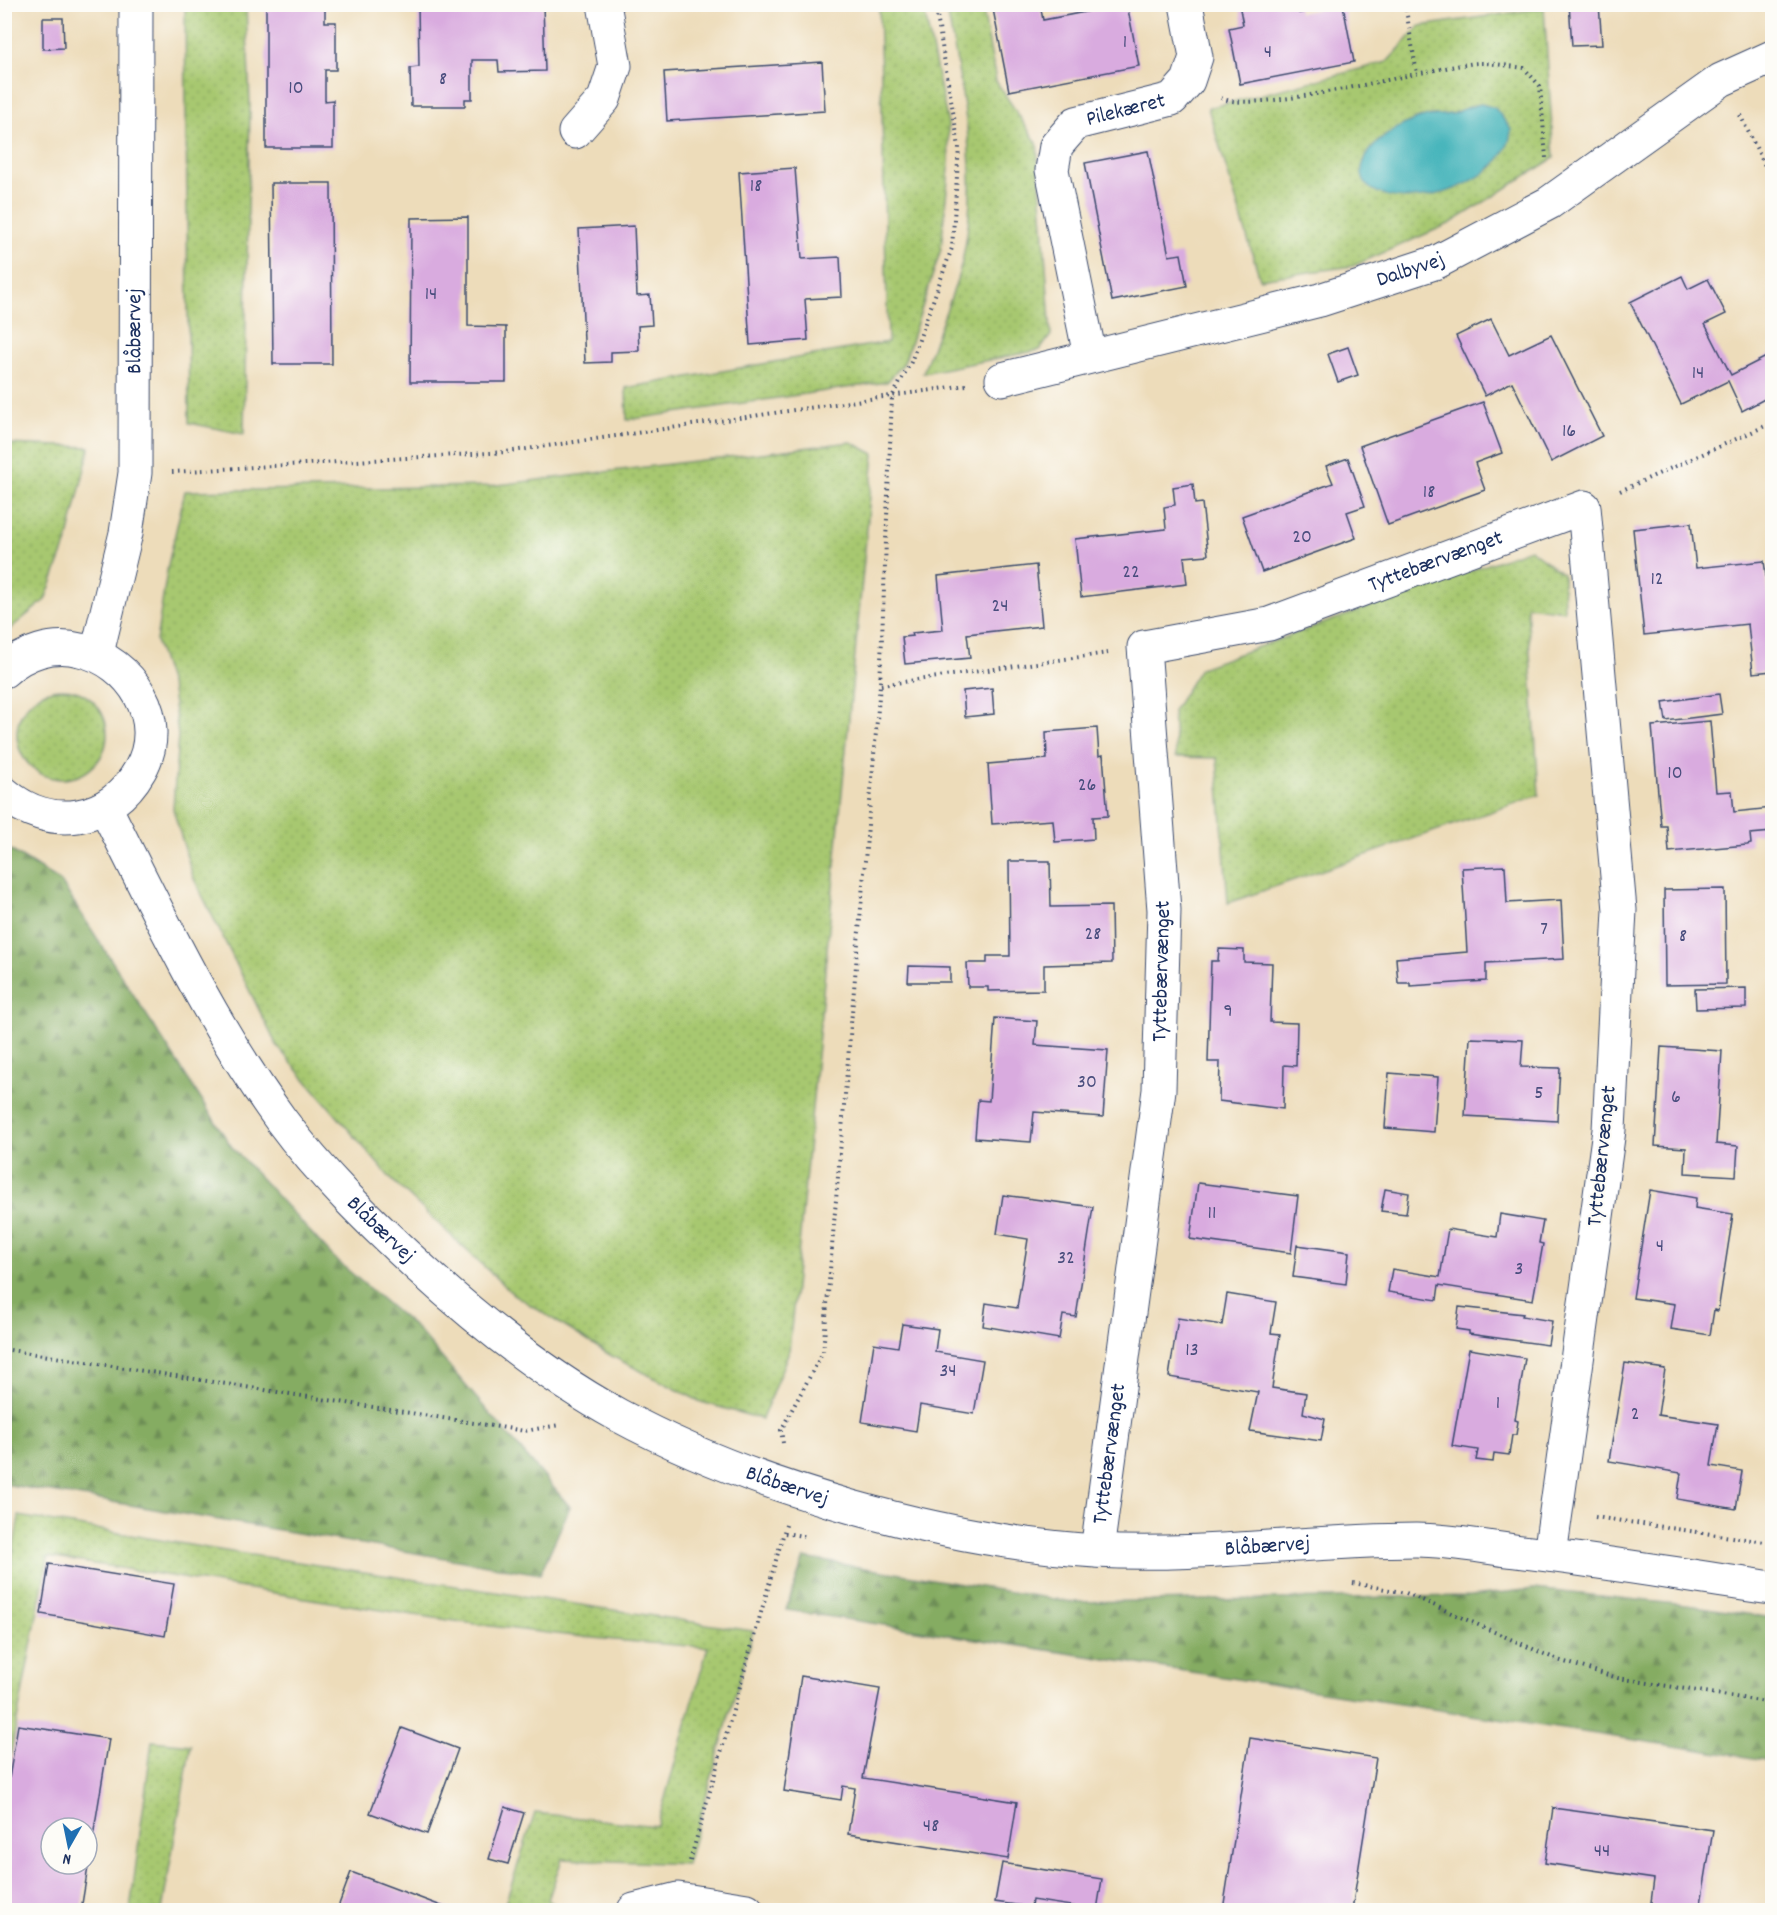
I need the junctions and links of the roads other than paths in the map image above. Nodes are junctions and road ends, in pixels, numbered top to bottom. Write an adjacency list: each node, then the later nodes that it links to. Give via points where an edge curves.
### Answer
1 (136, 4): 8 (street, Blåbærvej, via 135,473 126,533)
2 (604, 4): 5 (street, via 615,66 604,99)
3 (1186, 4): 6 (street, Pilekæret, via 1196,57 1188,81 1172,99 1076,123 1056,146 1052,170)
4 (1773, 57): 6 (street, Dalbyvej, via 1721,80 1549,203 1437,262 1320,300)
5 (575, 132)
6 (1090, 356): 7 (street, Dalbyvej)
7 (1002, 379)
8 (97, 653): 9 (street, via 69,647 41,650 15,661); 11 (street, via 120,668 138,689 147,714 149,742 142,768 126,791)
9 (4, 671)
10 (4, 793): 11 (street, via 20,807 48,817 77,817)
11 (105, 807): 12 (street, Blåbærvej, via 211,1016 282,1121 370,1222 477,1320 553,1375 619,1415 710,1457 903,1521 1003,1540)
12 (1097, 1551): 13 (street, Blåbærvej, via 1420,1540); 13 (street, Tyttebærvænget, via 1159,1090 1164,910 1144,647 1269,624 1584,507 1620,910 1610,1130)
13 (1550, 1555): 14 (street, Blåbærvej)
14 (1773, 1588)
15 (634, 1911): 16 (street, via 678,1899)
16 (747, 1911)

